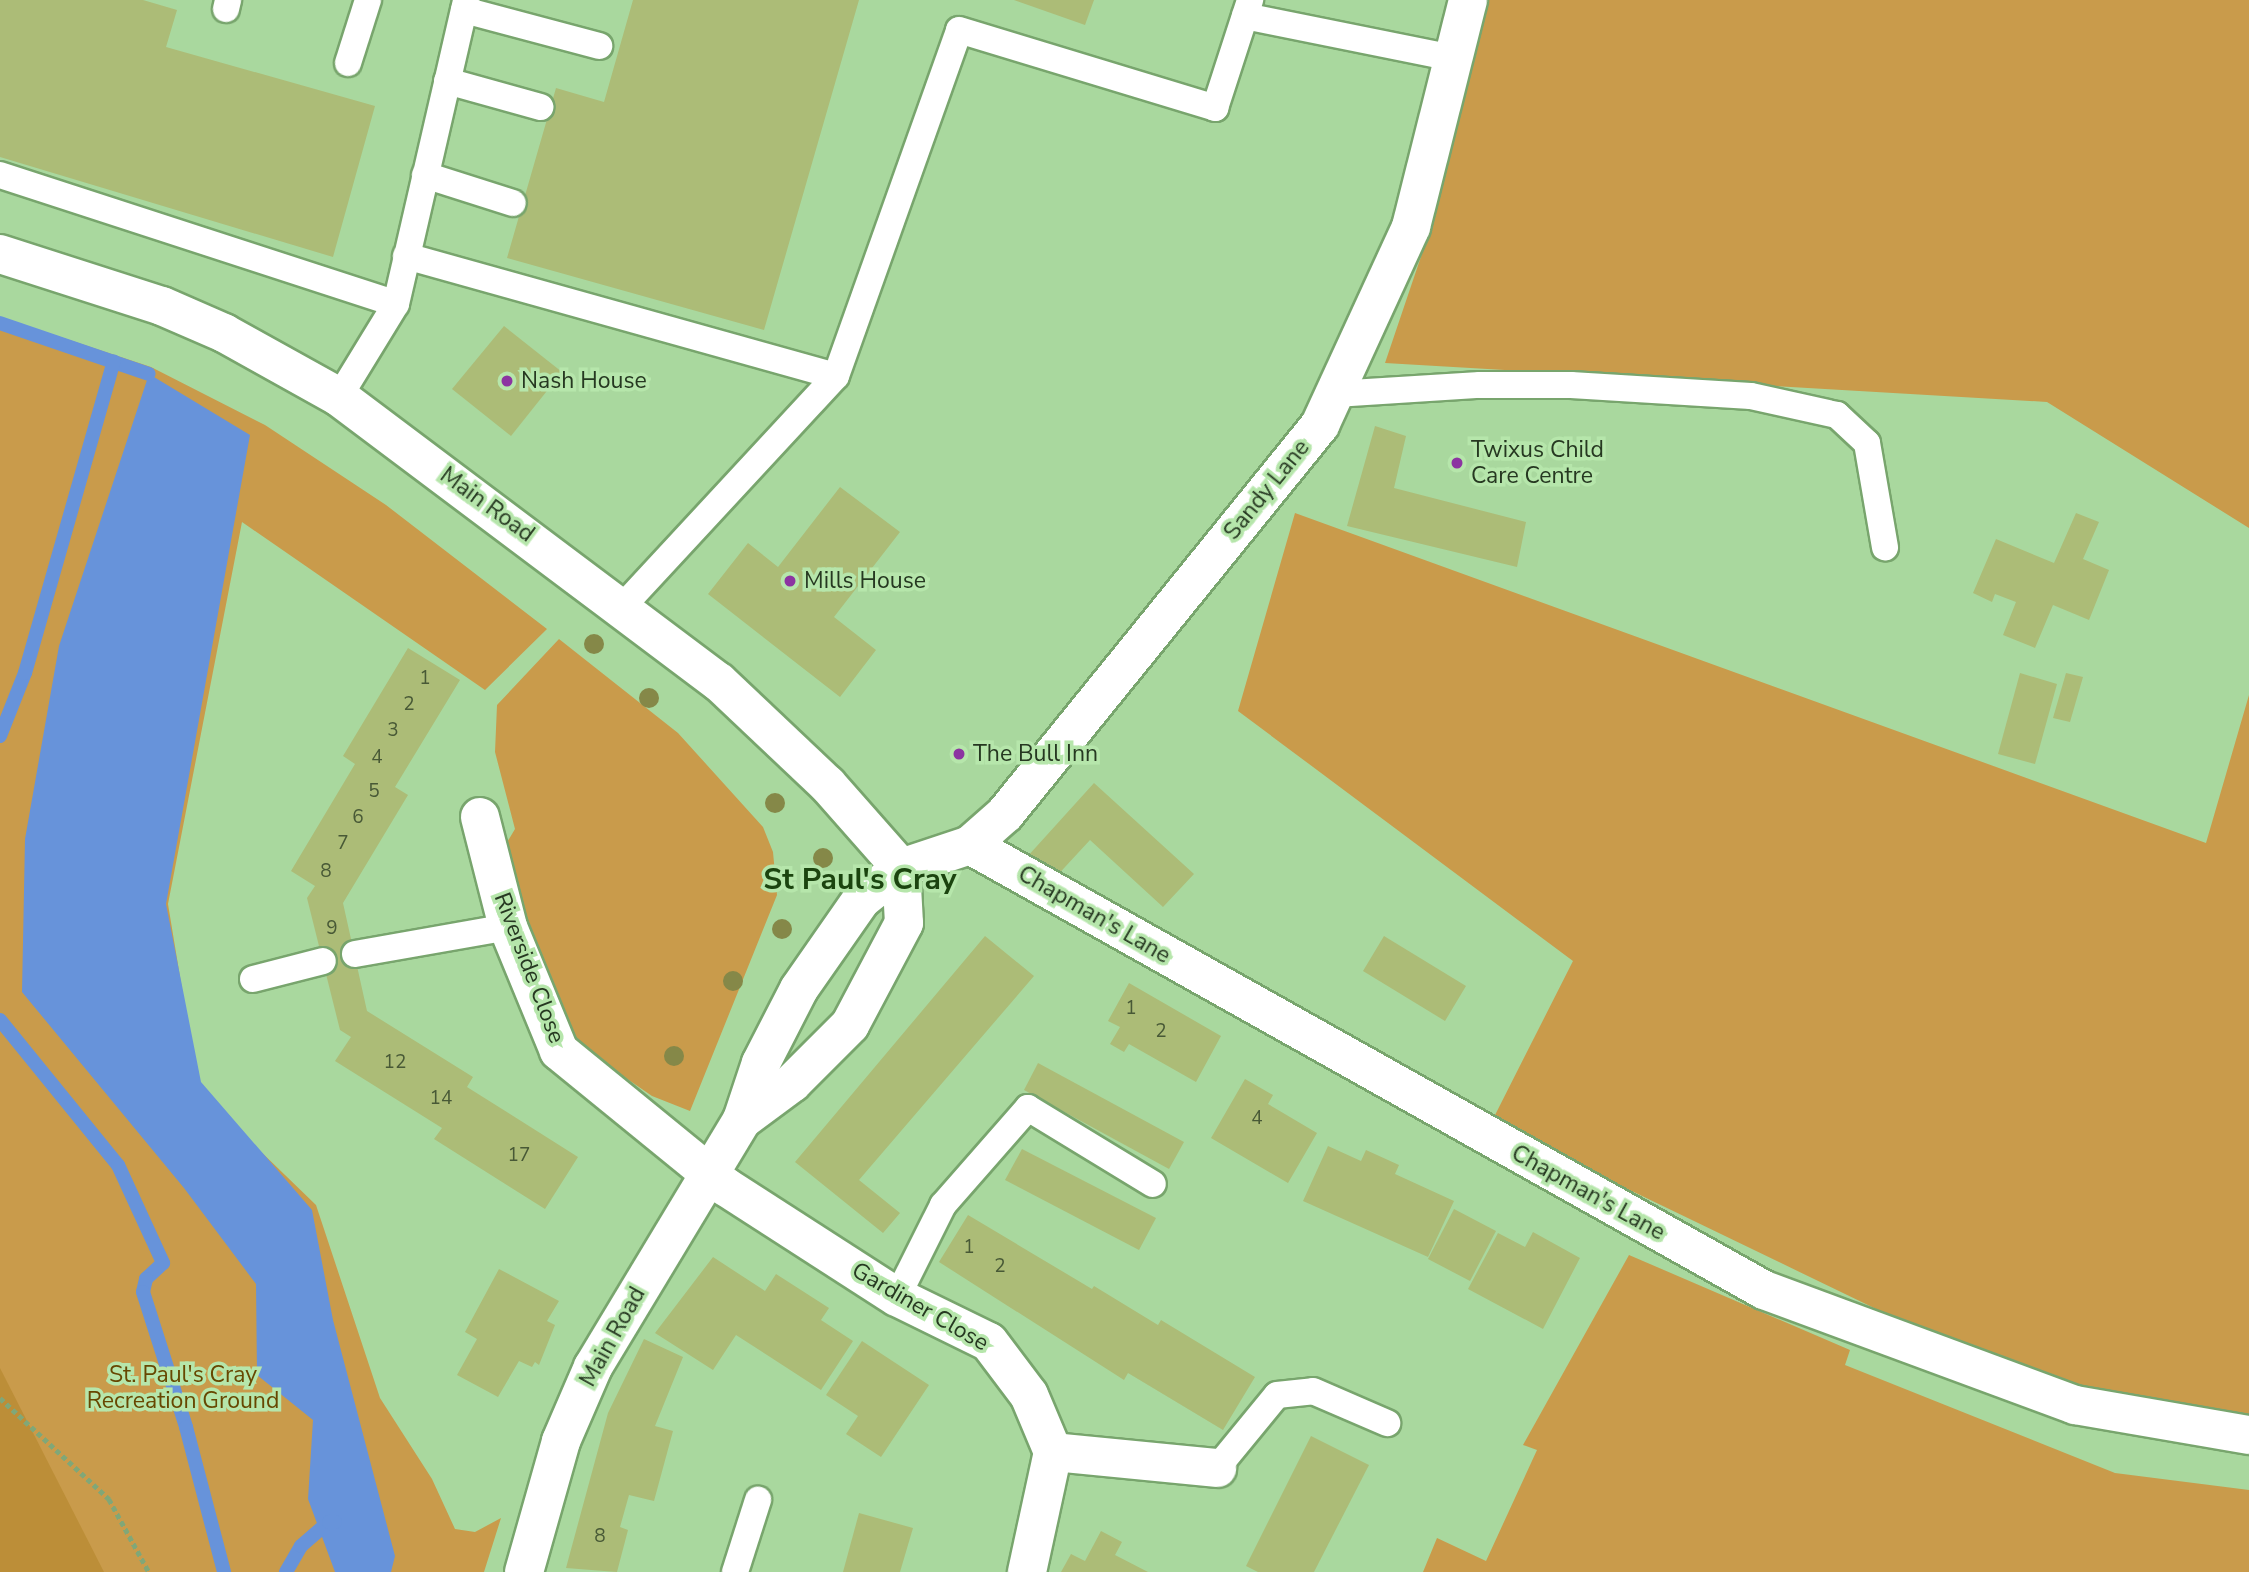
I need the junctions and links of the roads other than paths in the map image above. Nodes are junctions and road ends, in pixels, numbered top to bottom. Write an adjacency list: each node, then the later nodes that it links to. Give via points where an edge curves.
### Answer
1 (368, 0): 7 (lane)
2 (1468, 0): 6 (street, Sandy Lane)
3 (465, 5): 5 (lane); 8 (lane)
4 (1248, 8): 6 (lane); 16 (lane, via 1215,108 959,30)
5 (599, 46)
6 (1453, 58): 17 (street, Sandy Lane, via 1410,227)
7 (348, 63)
8 (447, 81): 9 (lane); 11 (lane)
9 (540, 107)
10 (0, 175): 15 (lane)
11 (425, 175): 12 (lane); 14 (lane)
12 (513, 203)
13 (0, 254): 18 (street, Main Road, via 162,306 224,333)
14 (406, 257): 15 (lane); 16 (lane)
15 (396, 304): 18 (lane)
16 (836, 376): 20 (lane)
17 (1335, 394): 19 (lane, via 1571,385 1751,396 1837,415 1867,443); 22 (street, Sandy Lane, via 1320,425 1005,814)
18 (339, 397): 20 (street, Main Road)
19 (1885, 547)
20 (623, 606): 23 (street, Main Road, via 748,710 827,784)
21 (480, 817): 24 (street, Riverside Close)
22 (970, 845): 23 (street, Sandy Lane); 33 (street, Chapman's Lane, via 1764,1290 2075,1405)
23 (901, 867): 28 (street, Main Road, via 861,900 799,989 761,1063); 28 (street, Main Road, via 904,923 850,1024 792,1083)
24 (508, 927): 25 (lane); 29 (street, Riverside Close, via 559,1051)
25 (355, 954)
26 (323, 961): 27 (lane)
27 (253, 979)
28 (742, 1120): 29 (street, Main Road)
29 (711, 1175): 31 (street, Gardiner Close); 37 (street, Main Road, via 593,1367 561,1441)
30 (1153, 1184): 31 (lane, via 1028,1108 943,1205)
31 (897, 1297): 34 (street, Gardiner Close, via 989,1342 1029,1395)
32 (1387, 1423): 35 (lane, via 1313,1391 1277,1395)
33 (2249, 1435)
34 (1053, 1452): 35 (street); 39 (street)
35 (1217, 1468)
36 (758, 1500): 38 (lane)
37 (524, 1572)
38 (735, 1572)
39 (1027, 1572)

